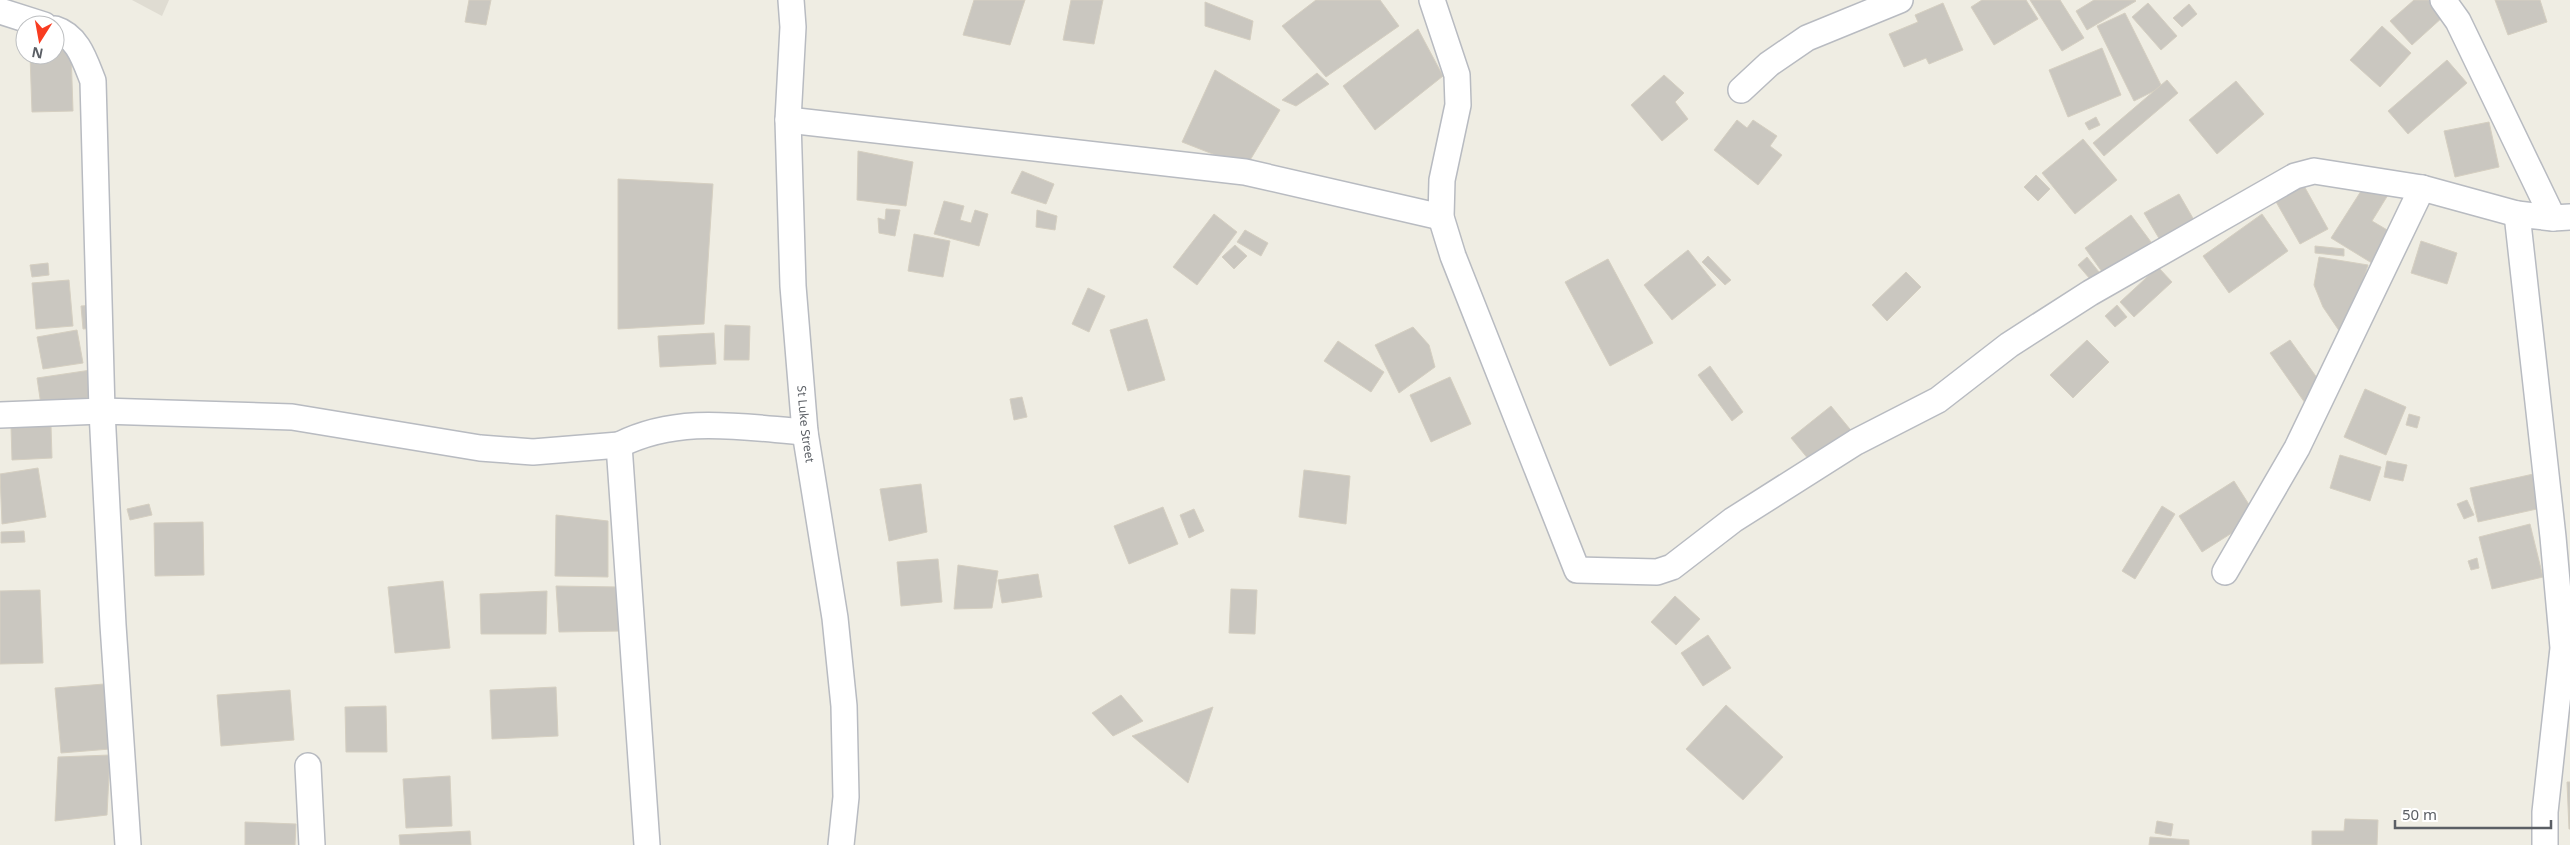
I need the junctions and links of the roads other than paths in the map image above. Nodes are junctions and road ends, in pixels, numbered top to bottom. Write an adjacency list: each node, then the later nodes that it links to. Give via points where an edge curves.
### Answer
1 (791, 0): 9 (street, St Luke Street, via 793,27)
2 (1432, 0): 12 (street, via 1457,75 1458,105 1442,180)
3 (1900, 0): 8 (street, via 1807,38 1769,64)
4 (2443, 0): 13 (street, via 2458,21)
5 (0, 11): 6 (street)
6 (15, 16)
7 (65, 34): 14 (street, via 82,51 93,81)
8 (1741, 90)
9 (788, 120): 12 (street, via 1245,172); 16 (street, St Luke Street, via 793,286)
10 (2422, 188): 11 (street); 12 (street, via 2314,171 2295,176 2090,293 2009,345 1938,400 1856,442 1732,520 1672,566 1657,572 1577,570 1453,256); 18 (street, via 2297,448)
11 (2517, 214): 13 (street); 24 (street, via 2563,648 2545,812)
12 (1441, 218)
13 (2561, 218)
14 (102, 411): 15 (street); 17 (street, via 292,417 480,448 533,452); 20 (street)
15 (0, 415)
16 (805, 432): 17 (street, via 680,425 642,433); 23 (street, St Luke Street, via 836,618 844,706 846,797)
17 (619, 445): 22 (street)
18 (2225, 572)
19 (308, 766): 21 (street)
20 (128, 845)
21 (312, 845)
22 (646, 845)
23 (841, 845)
24 (2545, 845)

